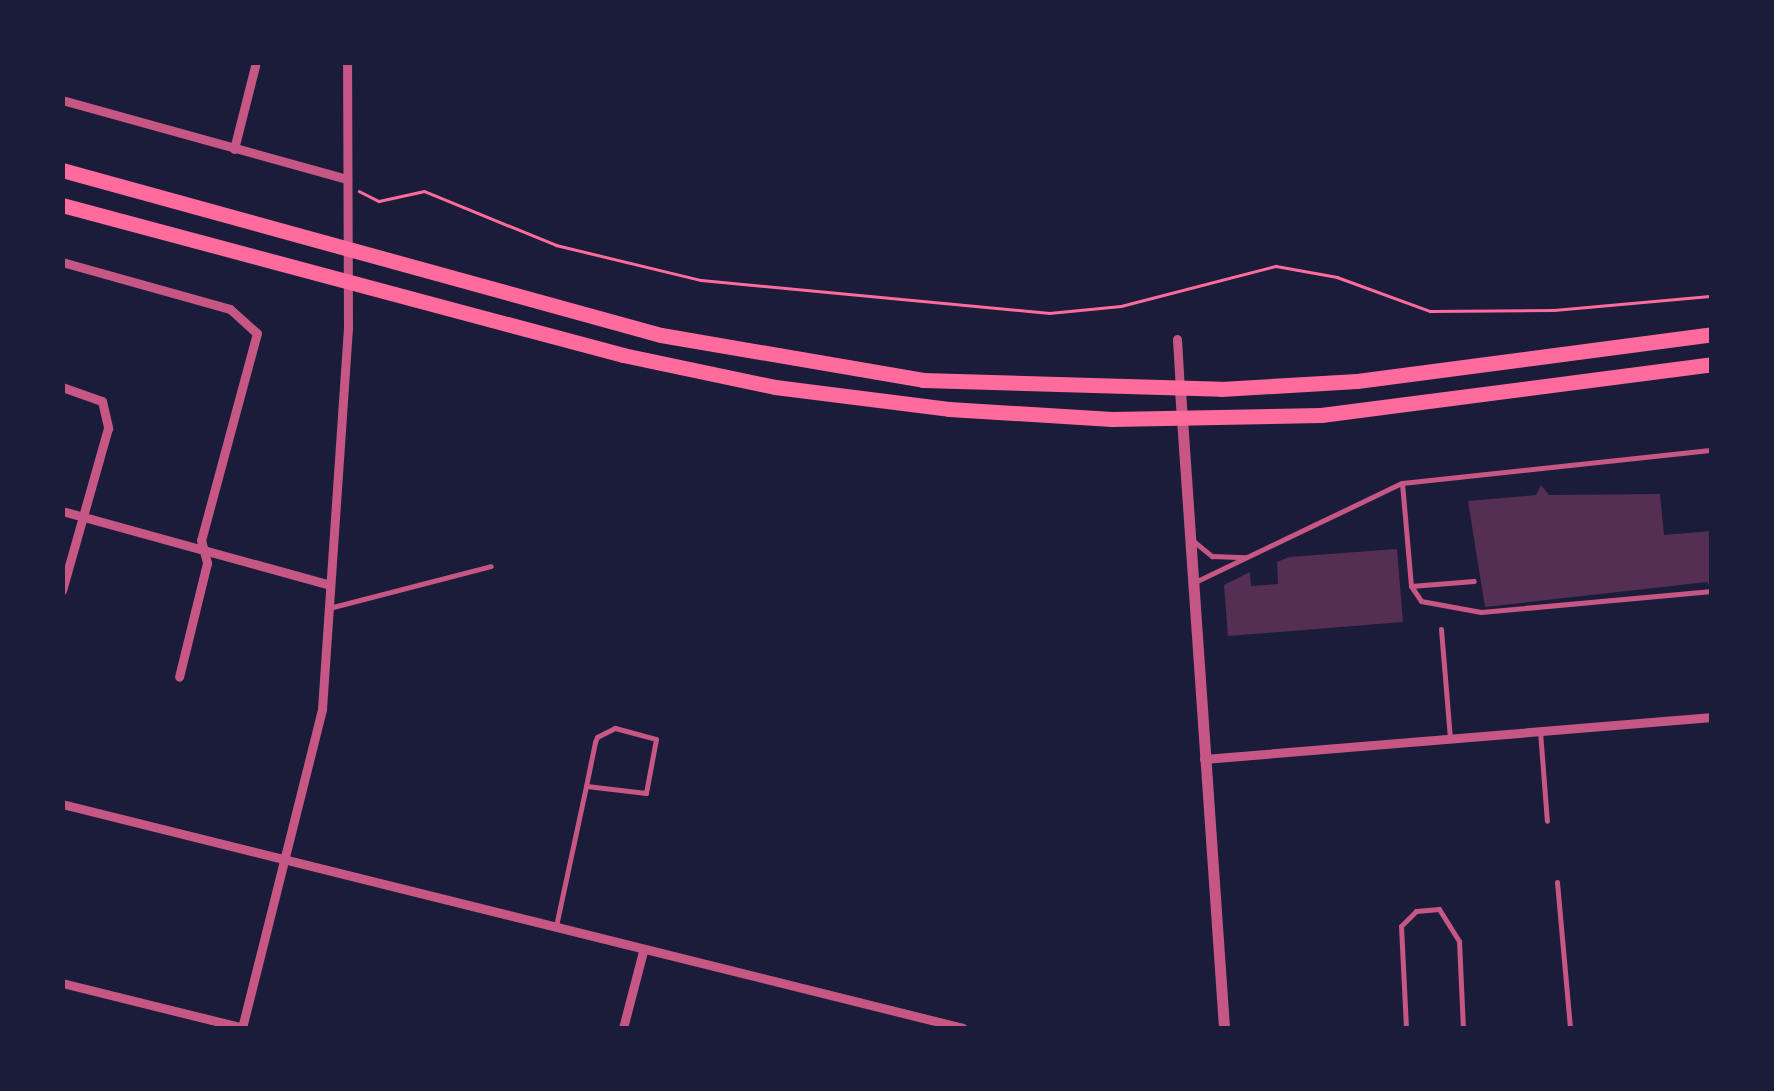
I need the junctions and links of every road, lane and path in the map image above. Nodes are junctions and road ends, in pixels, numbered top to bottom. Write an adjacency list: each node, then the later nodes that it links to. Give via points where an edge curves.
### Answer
1 (256, 62): 4 (street)
2 (347, 62): 6 (street)
3 (62, 100): 4 (street)
4 (234, 149): 6 (street)
5 (62, 170): 8 (main road)
6 (347, 178): 8 (street); 11 (path, via 372,199 424,192 556,245 701,280 1049,313 1121,306 1276,266 1337,277 1430,312 1554,310)
7 (62, 205): 10 (main road)
8 (346, 251): 10 (street); 16 (main road, via 661,334 793,361 923,380)
9 (62, 262): 23 (street, via 248,318 258,344)
10 (349, 282): 17 (main road, via 623,356 775,386 1030,416); 28 (street)
11 (1712, 296)
12 (1712, 334): 16 (main road, via 1358,380)
13 (1176, 339): 16 (street)
14 (1712, 364): 17 (main road, via 1382,410)
15 (62, 387): 21 (street, via 102,401 108,428)
16 (1180, 390): 17 (street)
17 (1182, 420): 22 (street)
18 (1712, 450): 19 (lane)
19 (1402, 484): 24 (lane); 29 (lane)
20 (62, 512): 21 (street)
21 (84, 517): 23 (street); 30 (street)
22 (1188, 532): 24 (lane, via 1212,556); 27 (street)
23 (203, 549): 28 (street); 34 (street, via 207,563)
24 (1252, 555): 27 (lane)
25 (491, 566): 32 (lane)
26 (1474, 581): 29 (lane)
27 (1192, 582): 38 (street)
28 (330, 585): 32 (street)
29 (1410, 586): 31 (lane, via 1420,601 1470,612)
30 (62, 591)
31 (1712, 591)
32 (329, 608): 42 (street, via 322,709)
33 (1442, 629): 37 (lane)
34 (179, 678)
35 (1712, 717): 36 (street)
36 (1540, 731): 37 (street); 41 (lane)
37 (1450, 739): 38 (street)
38 (1204, 760): 50 (street)
39 (586, 786): 39 (lane, via 600,734 615,728 656,739 646,793); 44 (lane)
40 (62, 804): 42 (street)
41 (1547, 821)
42 (284, 861): 44 (street); 47 (street)
43 (1557, 882): 53 (lane)
44 (556, 930): 45 (street)
45 (643, 951): 48 (street); 49 (street)
46 (62, 984): 47 (street)
47 (244, 1028)
48 (623, 1028)
49 (963, 1028)
50 (1224, 1028)
51 (1406, 1028): 52 (lane, via 1402,926 1428,909 1446,913 1457,932)
52 (1463, 1028)
53 (1570, 1028)

